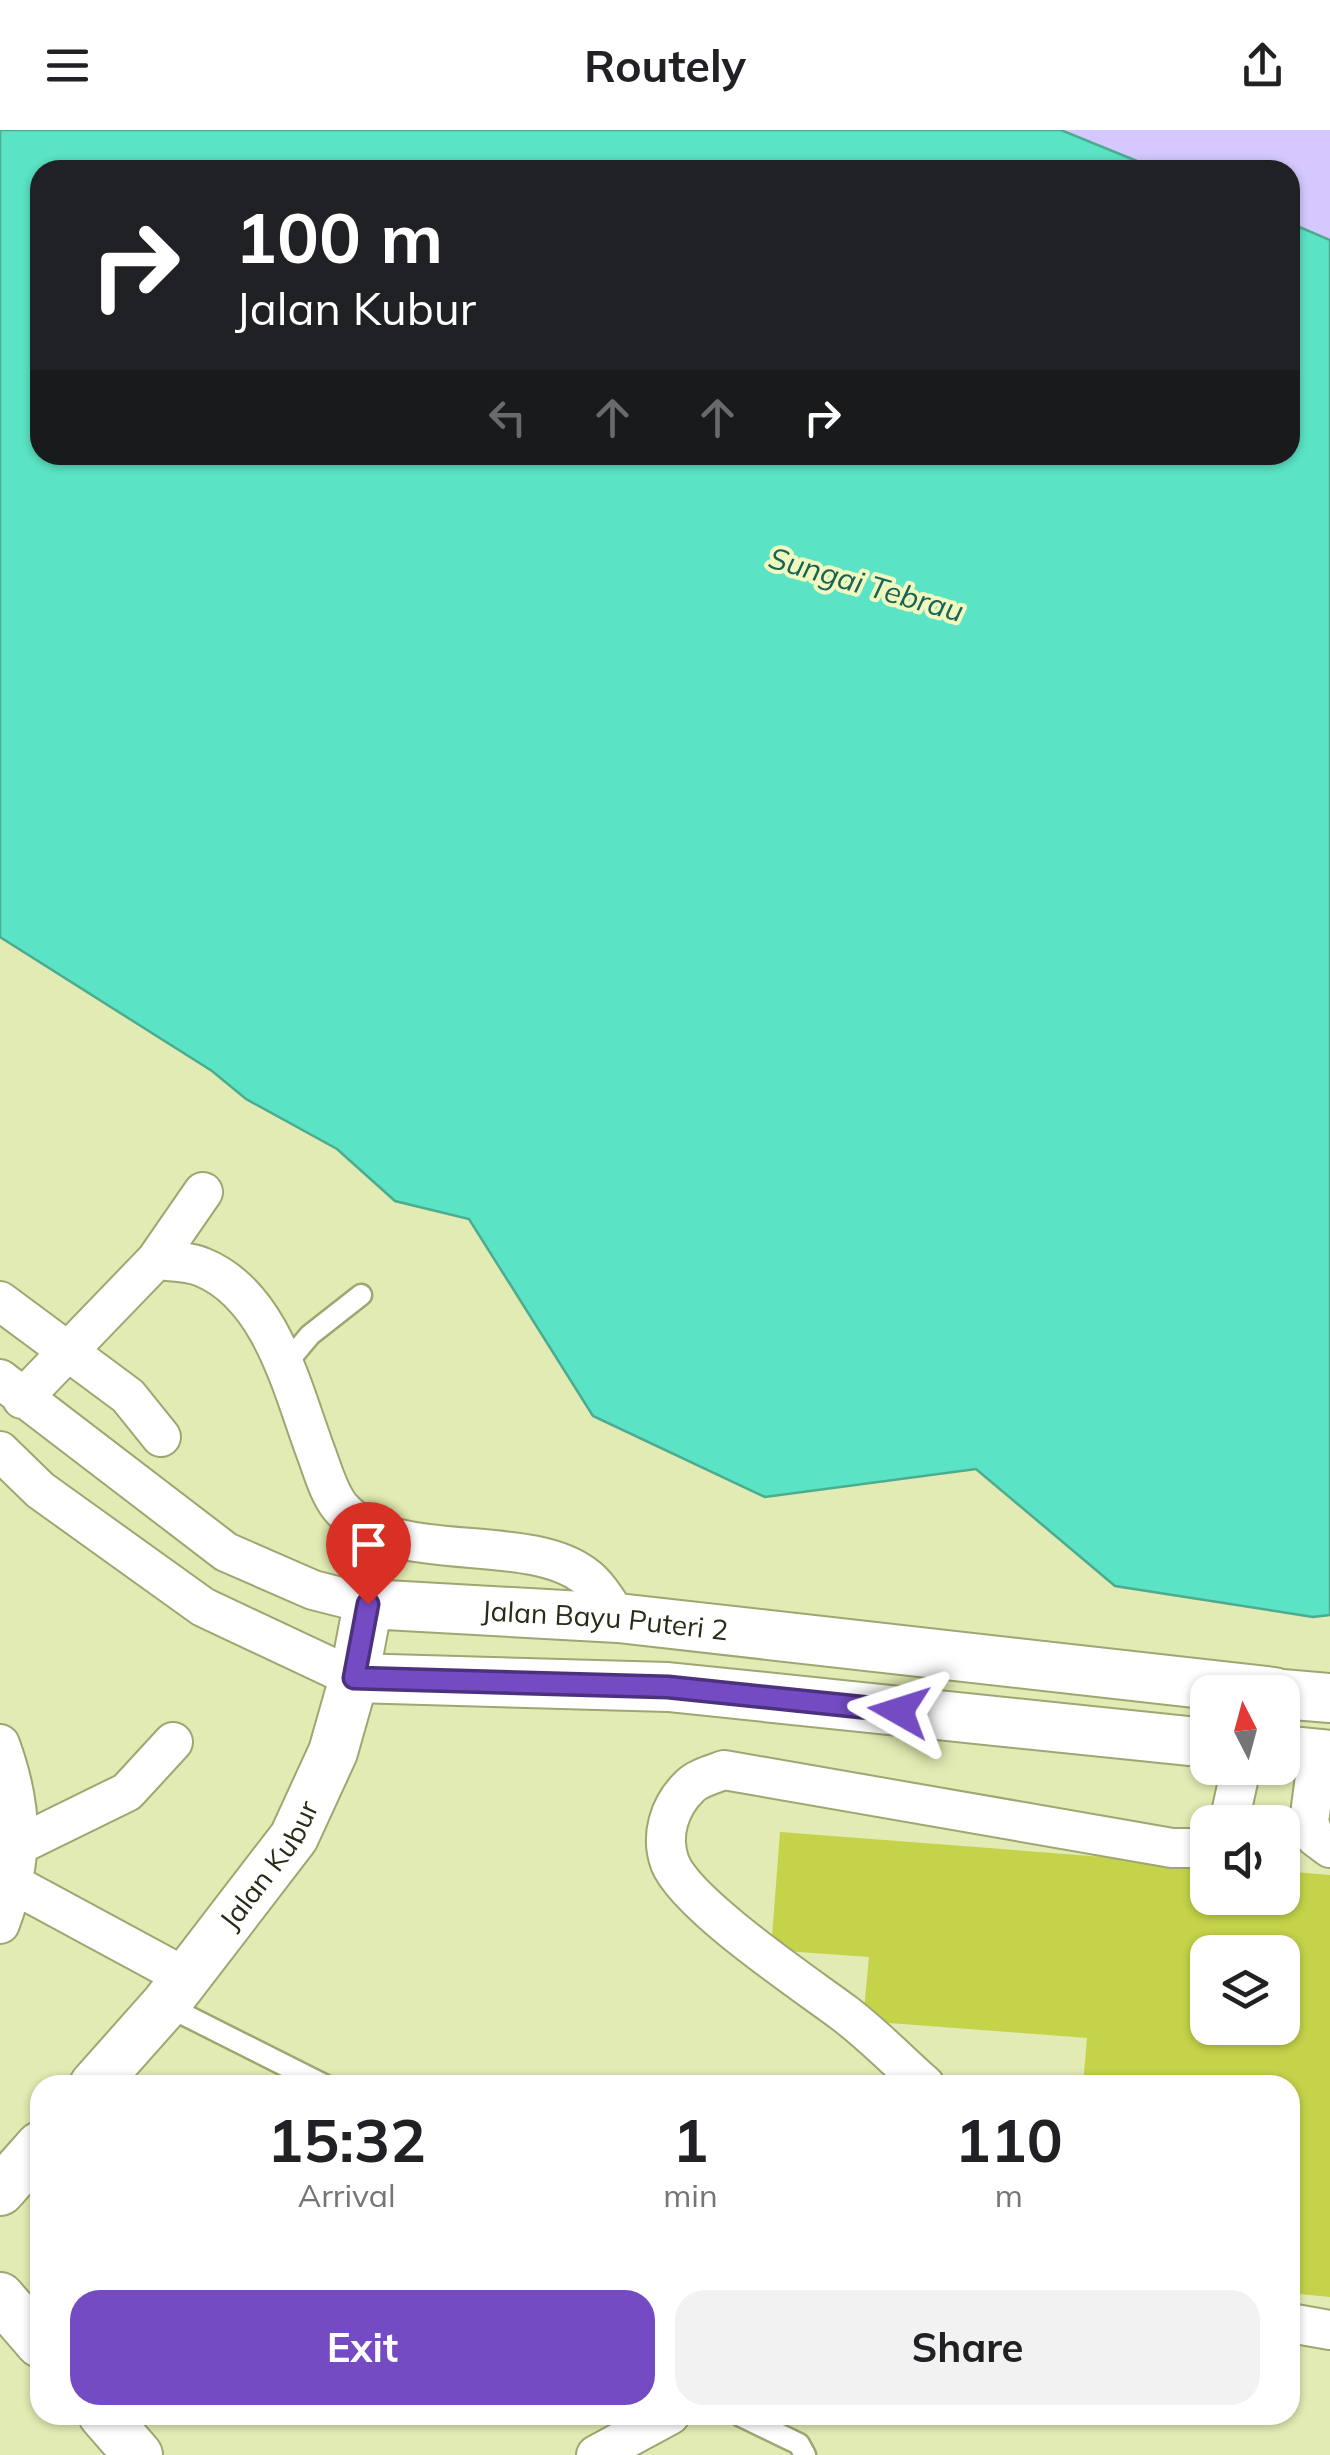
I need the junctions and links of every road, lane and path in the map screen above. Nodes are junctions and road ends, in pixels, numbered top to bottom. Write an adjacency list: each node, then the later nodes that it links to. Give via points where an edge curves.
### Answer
1 (203, 1192): 2 (street)
2 (156, 1260): 5 (street); 6 (street, via 199,1265 227,1280 260,1319)
3 (361, 1295): 6 (lane, via 310,1335)
4 (0, 1301): 5 (street)
5 (68, 1353): 7 (street); 8 (street, via 128,1396)
6 (284, 1366): 11 (street, via 337,1504 362,1528 436,1545 548,1557 586,1576)
7 (11, 1389): 10 (street, Jalan Bayu Puteri 2, via 226,1552 313,1590)
8 (162, 1437)
9 (0, 1451): 12 (street, via 40,1490 203,1607)
10 (368, 1604): 11 (street, Jalan Bayu Puteri 2); 12 (street, Jalan Kubur)
11 (618, 1618): 13 (street, Jalan Bayu Puteri 2)
12 (354, 1678): 14 (street, via 668,1687); 23 (street, Jalan Kubur, via 334,1752 294,1838)
13 (1190, 1683)
14 (1190, 1741)
15 (173, 1742): 18 (street, via 127,1792)
16 (0, 1744): 18 (street)
17 (1310, 1753): 20 (street, via 1309,1822)
18 (19, 1845): 21 (street)
19 (1190, 1848): 26 (street, via 724,1770 691,1784 672,1810 664,1839 672,1866 765,1956)
20 (1330, 1848)
21 (15, 1885): 22 (street); 23 (street)
22 (0, 1924)
23 (176, 1991): 24 (street, Jalan Kubur); 25 (lane)
24 (103, 2075)
25 (308, 2075)
26 (914, 2075)
27 (30, 2157): 28 (street)
28 (0, 2191)
29 (0, 2297): 32 (street)
30 (1300, 2326): 31 (street)
31 (1330, 2330)
32 (30, 2332)
33 (112, 2425): 36 (street)
34 (652, 2425): 37 (street)
35 (761, 2425): 38 (lane, via 800,2444)
36 (138, 2455)
37 (596, 2455)
38 (805, 2455)

